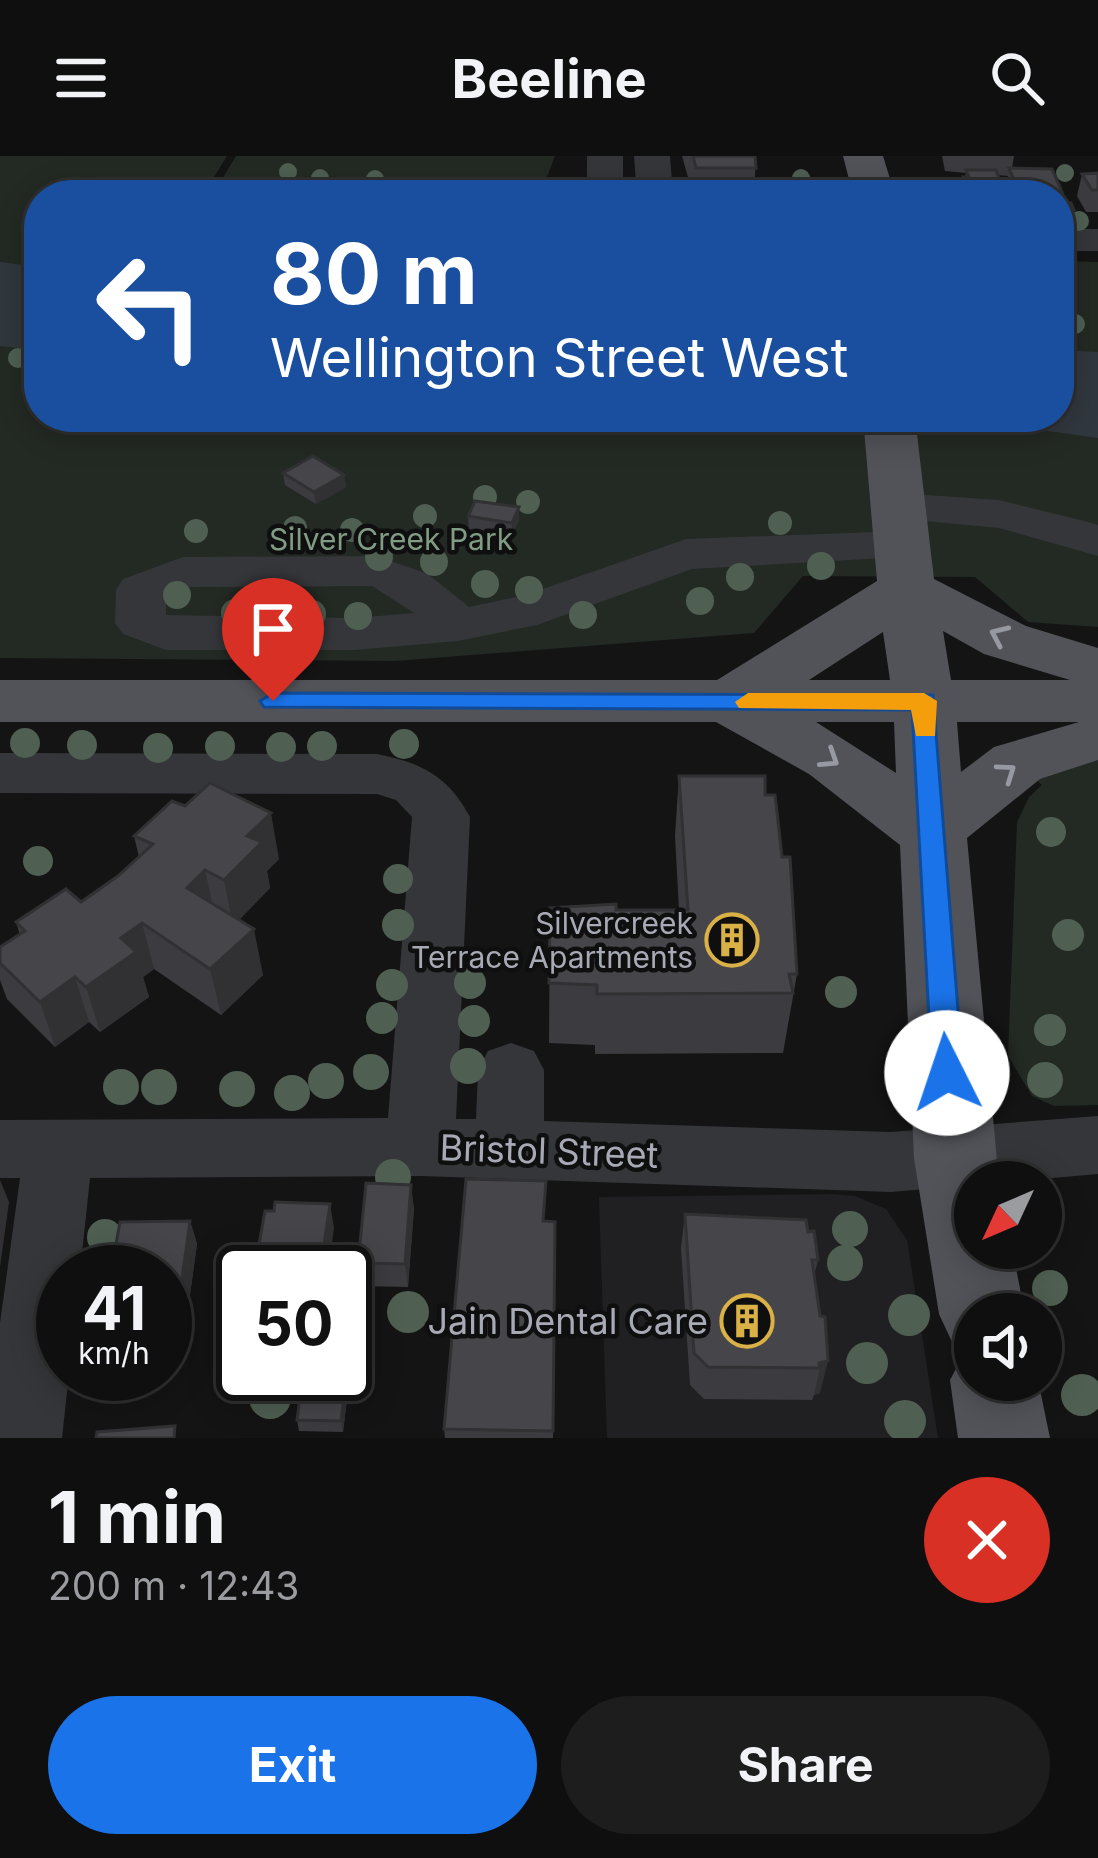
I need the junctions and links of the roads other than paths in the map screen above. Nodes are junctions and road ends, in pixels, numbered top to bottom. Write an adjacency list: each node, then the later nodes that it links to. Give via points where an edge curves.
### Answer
1 (890, 432): 3 (main road)
2 (1098, 541): 3 (street, via 975,508)
3 (902, 547): 4 (street, via 686,554 537,609); 5 (main road, one-way to 3, via 1005,640); 7 (main road); 9 (main road, via 830,641)
4 (458, 625): 4 (street, via 422,592 376,571 183,572 141,590 138,615 166,634)
5 (1098, 668)
6 (0, 701): 9 (main road)
7 (924, 701): 8 (main road); 9 (main road); 12 (main road)
8 (1098, 701)
9 (728, 702): 12 (main road, one-way to 12, via 832,758)
10 (1098, 738): 12 (main road, one-way to 10, via 1017,763)
11 (0, 773): 15 (street, via 377,774 424,789 441,817)
12 (929, 832): 18 (main road)
13 (511, 1070): 17 (street)
14 (1098, 1144): 18 (street, Bristol Street)
15 (420, 1147): 16 (street, Bristol Street); 17 (street, Bristol Street)
16 (30, 1149): 21 (street)
17 (508, 1150): 18 (street, Bristol Street)
18 (954, 1158): 19 (main road)
19 (978, 1293)
20 (998, 1401): 22 (main road)
21 (15, 1435)
22 (1004, 1438)

